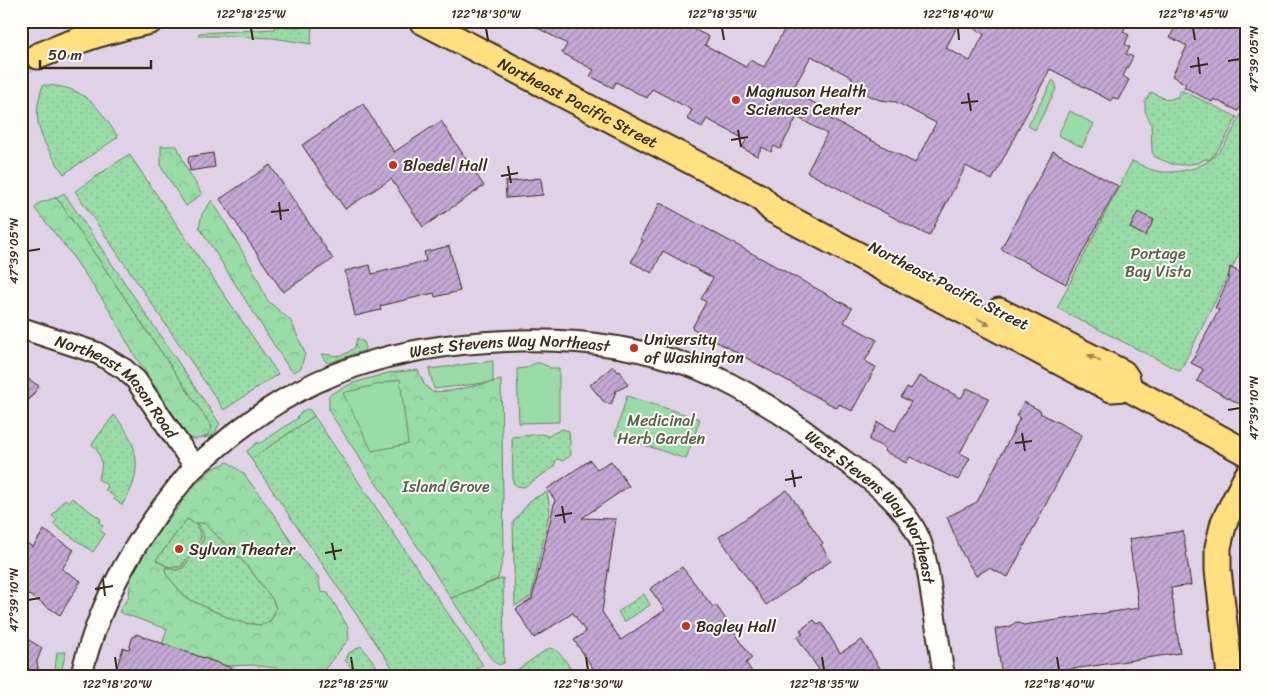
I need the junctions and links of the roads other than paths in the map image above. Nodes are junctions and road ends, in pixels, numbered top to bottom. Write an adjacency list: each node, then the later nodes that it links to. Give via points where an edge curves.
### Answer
1 (150, 21): 3 (main road, via 97,34)
2 (422, 21): 5 (main road, Northeast Pacific Street, via 760,197 783,198 1122,373 1128,388)
3 (38, 56)
4 (21, 328): 6 (street, Northeast Mason Road, via 97,353 124,369 136,380)
5 (1247, 453)
6 (196, 466): 8 (street, West Stevens Way Northeast, via 158,513 124,565 102,612); 9 (street, West Stevens Way Northeast, via 284,398 327,377 383,358 453,345 536,340 592,343 652,354 718,378 775,410 878,486 896,504 912,525 925,556)
7 (1247, 476): 10 (main road, via 1226,517 1218,547)
8 (81, 676)
9 (944, 676)
10 (1230, 676)

